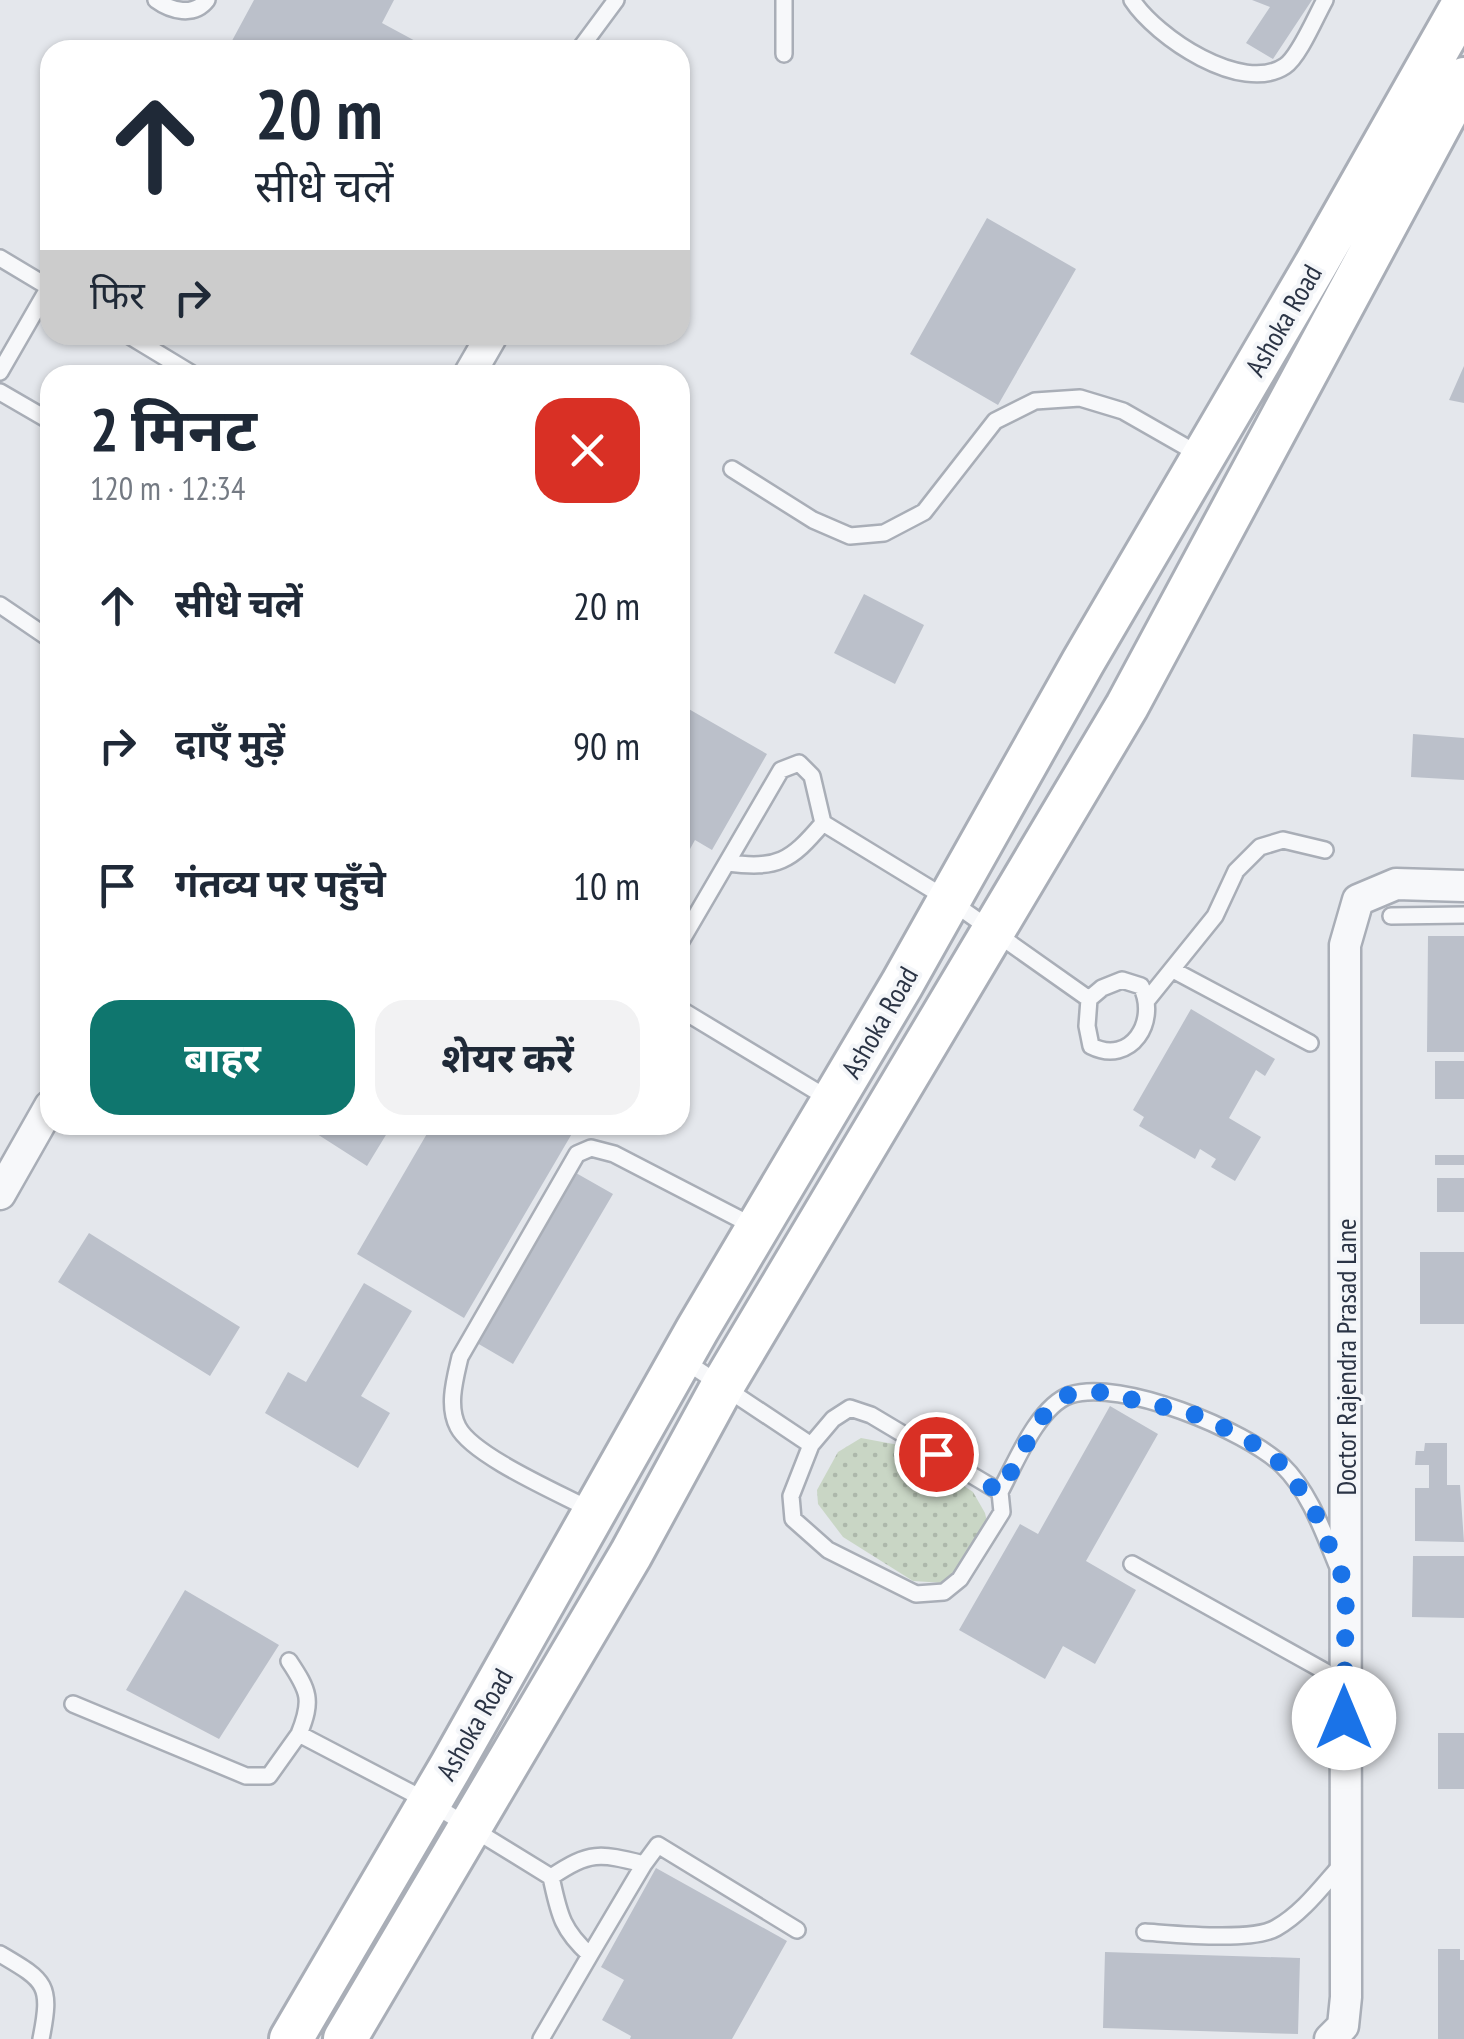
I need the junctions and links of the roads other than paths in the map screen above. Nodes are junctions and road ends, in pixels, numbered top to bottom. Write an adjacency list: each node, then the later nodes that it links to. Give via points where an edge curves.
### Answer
1 (156, 0): 2 (lane, via 188,12)
2 (207, 0)
3 (616, 0): 8 (lane)
4 (784, 0): 9 (lane)
5 (1132, 0): 6 (lane, via 1168,39 1252,75 1289,64)
6 (1325, 0)
7 (1464, 3): 19 (main road, Ashoka Road)
8 (587, 40)
9 (784, 54)
10 (1464, 79): 31 (main road, Ashoka Road, via 1127,706)
11 (0, 258): 12 (lane)
12 (40, 282)
13 (40, 305): 16 (lane)
14 (144, 345): 15 (lane)
15 (178, 365)
16 (0, 372)
17 (0, 392): 18 (lane)
18 (40, 415)
19 (1203, 457): 20 (lane, via 1122,410 1080,398 1035,401 996,421 924,512 884,533 850,536); 27 (main road, Ashoka Road)
20 (732, 469)
21 (0, 606): 22 (lane)
22 (40, 632)
23 (823, 823): 25 (lane, via 786,860 762,867); 25 (lane, via 812,776 799,764 781,770); 27 (lane)
24 (1326, 850): 32 (lane, via 1283,840 1260,847 1236,871 1214,916)
25 (727, 862): 30 (lane)
26 (1464, 886): 47 (street, Doctor Rajendra Prasad Lane, via 1396,884 1358,900 1345,944)
27 (949, 900): 31 (lane); 37 (main road, Ashoka Road)
28 (1391, 916): 29 (lane)
29 (1464, 916)
30 (690, 926)
31 (994, 931): 34 (lane); 42 (main road, Ashoka Road)
32 (1173, 970): 33 (lane); 36 (lane)
33 (1148, 999): 34 (lane, via 1141,986 1122,980); 34 (lane, via 1148,1022 1133,1044 1117,1052 1091,1046)
34 (1089, 1000)
35 (690, 1016): 37 (lane)
36 (1310, 1043)
37 (833, 1101): 40 (main road, Ashoka Road)
38 (40, 1124): 39 (street)
39 (0, 1194)
40 (758, 1229): 41 (main road, Ashoka Road); 45 (lane, via 614,1154 590,1148 577,1154 460,1357 452,1392 457,1425 474,1446)
41 (682, 1358): 42 (lane); 45 (main road, Ashoka Road)
42 (722, 1385): 43 (lane); 53 (main road, Ashoka Road)
43 (812, 1445): 44 (lane, via 850,1408 872,1414); 44 (lane, via 791,1496 793,1519 828,1550 916,1594 944,1592 960,1579 1002,1512)
44 (1000, 1492): 47 (lane, via 1040,1419 1068,1395 1099,1392 1156,1404 1204,1417 1284,1466 1314,1510)
45 (594, 1512): 52 (main road, Ashoka Road)
46 (1132, 1564): 49 (lane)
47 (1346, 1585): 49 (street, Doctor Rajendra Prasad Lane)
48 (289, 1661): 51 (lane, via 306,1687 309,1710)
49 (1344, 1682): 54 (street, Doctor Rajendra Prasad Lane)
50 (73, 1704): 51 (lane, via 246,1776 269,1776)
51 (298, 1734): 52 (lane)
52 (429, 1802): 53 (lane); 62 (main road, Ashoka Road)
53 (470, 1828): 56 (lane); 63 (main road, Ashoka Road)
54 (1345, 1860): 58 (lane, via 1274,1930 1228,1936); 65 (street, Doctor Rajendra Prasad Lane, via 1346,1998 1342,2026)
55 (644, 1864): 56 (lane, via 581,1857); 57 (lane, via 658,1845); 60 (lane)
56 (551, 1876): 60 (lane, via 560,1917)
57 (797, 1930)
58 (1145, 1932)
59 (0, 1954): 61 (lane, via 36,1975 46,1996)
60 (590, 1955): 64 (lane)
61 (42, 2039)
62 (291, 2039)
63 (345, 2039)
64 (541, 2039)
65 (1330, 2039)

